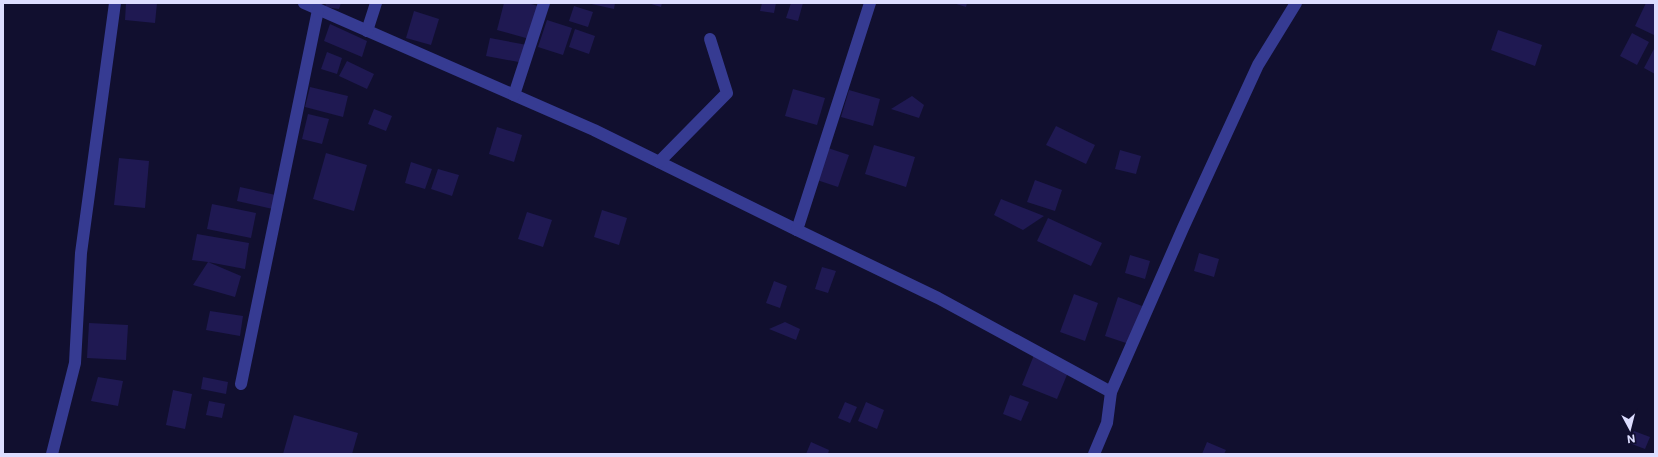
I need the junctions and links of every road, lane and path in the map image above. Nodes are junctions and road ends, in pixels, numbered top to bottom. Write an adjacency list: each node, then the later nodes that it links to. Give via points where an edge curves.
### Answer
1 (115, 3): 15 (street, via 81,253 75,363)
2 (304, 3): 7 (street)
3 (376, 3): 8 (street)
4 (544, 3): 10 (street)
5 (870, 3): 12 (street)
6 (1296, 3): 14 (street, via 1258,65)
7 (318, 10): 8 (street); 13 (street)
8 (367, 31): 10 (street)
9 (710, 39): 11 (street, via 727,93)
10 (514, 95): 11 (street)
11 (659, 162): 12 (street)
12 (797, 230): 14 (street, via 938,298)
13 (241, 384)
14 (1111, 392): 16 (street, via 1107,423)
15 (52, 454)
16 (1094, 454)

